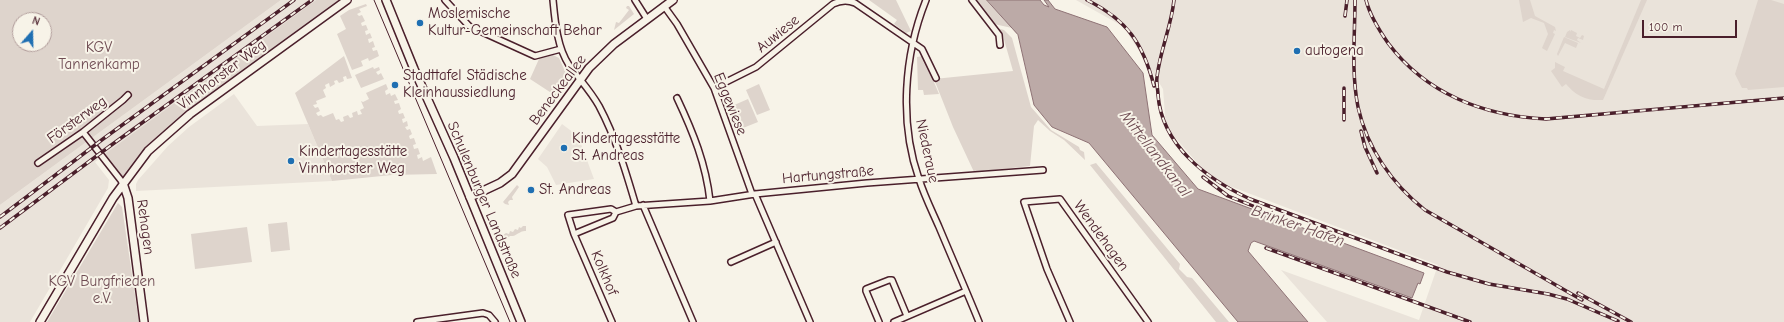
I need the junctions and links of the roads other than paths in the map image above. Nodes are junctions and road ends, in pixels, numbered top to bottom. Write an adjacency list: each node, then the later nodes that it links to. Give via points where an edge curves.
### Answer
1 (347, 0): 24 (street, Vinnhorster Weg, via 173,128 148,151)
2 (386, 0): 26 (street, Schulenburger Landstraße)
3 (445, 0): 14 (street, via 469,26 535,56)
4 (553, 0): 14 (street)
5 (635, 0): 11 (street)
6 (672, 0): 10 (street, Beneckeallee)
7 (926, 0): 12 (street, Niederaue)
8 (972, 0): 13 (street, via 996,30)
9 (856, 1): 12 (street, Auwiese); 17 (street, Auwiese, via 840,1 833,4 756,67)
10 (664, 6): 11 (street, Beneckeallee); 17 (street, Eggewiese)
11 (647, 19): 15 (street, Beneckeallee, via 614,44)
12 (913, 43): 16 (street, Auwiese, via 922,49); 23 (street, Niederaue, via 908,75 907,117)
13 (1000, 45)
14 (561, 49): 15 (street, via 569,65)
15 (581, 78): 26 (street, Beneckeallee, via 512,174 500,184); 28 (street, via 610,128)
16 (936, 78)
17 (714, 88): 25 (street, Eggewiese)
18 (128, 95): 20 (street, Försterweg)
19 (677, 98): 27 (street, via 702,158)
20 (83, 132): 21 (street, Försterweg); 24 (street)
21 (38, 163)
22 (1043, 170): 23 (street, Hartungstraße)
23 (919, 179): 25 (street, Hartungstraße); 34 (street, Niederaue)
24 (123, 183): 36 (street, Vinnhorster Weg); 37 (street, Rehagen, via 128,198)
25 (753, 194): 27 (street, Hartungstraße); 32 (street, Eggewiese)
26 (470, 197): 40 (street, Schulenburger Landstraße)
27 (710, 201): 29 (street, Hartungstraße)
28 (636, 206): 29 (street, Hartungstraße); 30 (street, Hartungstraße)
29 (643, 206): 42 (street)
30 (616, 212): 31 (street, via 613,218); 31 (street, Hartungstraße, via 611,209 568,215)
31 (574, 234): 41 (street, Kolkhof)
32 (776, 242): 33 (street); 43 (street, Eggewiese)
33 (731, 262)
34 (966, 291): 35 (street); 46 (street, Niederaue)
35 (907, 316): 44 (street, via 892,280 889,280 866,289); 45 (street)
36 (40, 322)
37 (144, 322)
38 (417, 322): 39 (street, via 483,313 489,314)
39 (495, 322)
40 (521, 322)
41 (612, 322)
42 (693, 322)
43 (810, 322)
44 (879, 322)
45 (894, 322)
46 (979, 322)
47 (1070, 322): 48 (street, Wendehagen, via 1047,269 1024,202 1060,199)
48 (1148, 322)

